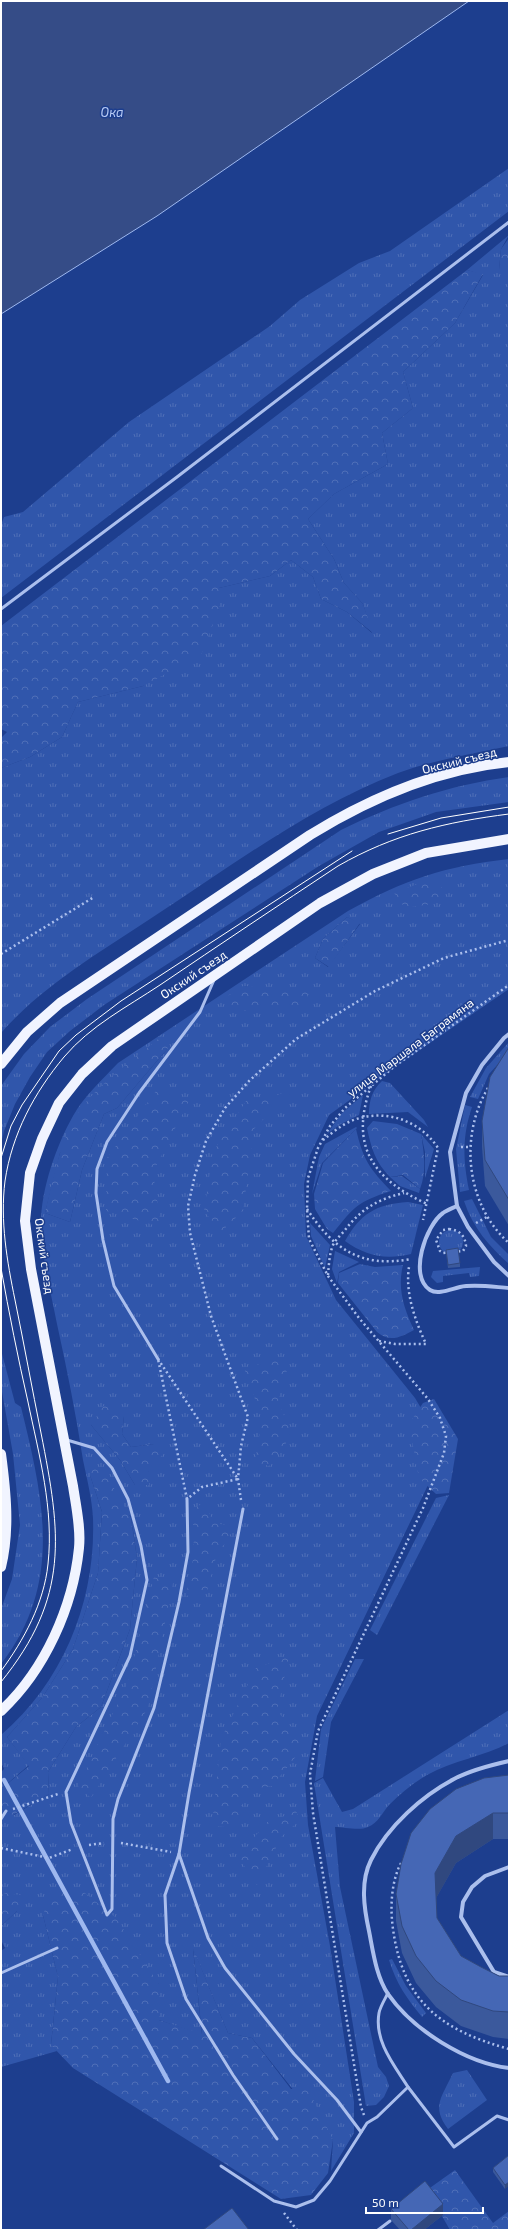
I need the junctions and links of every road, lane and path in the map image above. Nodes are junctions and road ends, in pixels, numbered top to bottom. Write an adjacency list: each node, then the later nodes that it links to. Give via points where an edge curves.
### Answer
1 (509, 222): 2 (lane)
2 (1, 609)
3 (509, 762): 11 (main road, Окский съезд, via 448,774 396,791 346,813 310,834 60,1003 27,1032)
4 (509, 839): 8 (main road, Окский съезд, via 426,853 373,874 320,903)
5 (94, 897): 7 (path)
6 (509, 940): 31 (path, via 444,958 375,991 296,1039 249,1081 224,1108 206,1141 188,1206 190,1233 211,1316 248,1417 241,1446)
7 (1, 954)
8 (217, 973): 28 (lane, via 200,1012 139,1093 107,1142 97,1169 96,1193 103,1240 114,1286); 29 (main road, Окский съезд, via 112,1046 82,1074 59,1103 30,1173 25,1221 31,1269)
9 (509, 985): 13 (path, улица Маршала Баграмяна)
10 (509, 1034): 19 (street, via 482,1065 466,1093 456,1126 450,1152)
11 (1, 1064)
12 (490, 1085): 22 (path, via 476,1114 471,1170 485,1214 497,1233)
13 (371, 1086): 14 (path, via 364,1103); 15 (path, улица Маршала Баграмяна, via 345,1108)
14 (362, 1118): 15 (path, via 350,1121); 16 (path, via 379,1116 408,1121 431,1137); 17 (path, via 362,1133 369,1156 382,1176)
15 (322, 1140): 20 (path, улица Маршала Баграмяна, via 308,1178)
16 (438, 1148)
17 (404, 1193): 18 (path); 21 (path, via 371,1204 357,1215)
18 (427, 1204)
19 (457, 1206): 26 (street, via 468,1227 494,1262); 27 (street, via 443,1213 431,1227 422,1249 422,1282 430,1290 441,1292 462,1287)
20 (307, 1209): 21 (path, via 320,1229); 25 (path, улица Маршала Баграмяна, via 310,1239)
21 (334, 1243): 24 (path, via 354,1254 373,1260 393,1262); 25 (path, via 329,1258)
22 (509, 1243)
23 (463, 1251): 23 (path, via 466,1246 465,1240 455,1229 443,1230 436,1240 443,1253)
24 (411, 1259)
25 (328, 1276): 53 (path, улица Маршала Баграмяна, via 359,1318 428,1399 440,1418 446,1436 444,1453 423,1508 318,1731 310,1774 319,1852 361,2106)
26 (509, 1276)
27 (509, 1288)
28 (158, 1359): 31 (path); 32 (path)
29 (65, 1440): 35 (main road, Окский съезд, via 78,1523 79,1547 71,1591 54,1637 34,1672); 37 (lane, via 94,1448 112,1468 128,1499 147,1580 130,1656)
30 (1, 1454): 34 (main road, via 6,1493 5,1552)
31 (238, 1479): 32 (path, via 202,1487); 33 (path)
32 (187, 1499): 37 (lane, via 188,1552 179,1602 154,1708 118,1798 113,1819 112,1909 107,1915 70,1823)
33 (243, 1509): 40 (lane, via 188,1793)
34 (1, 1567)
35 (1, 1711)
36 (509, 1761): 48 (street, via 455,1778 429,1795 405,1815 371,1861 364,1882 366,1919 377,1969)
37 (66, 1792): 38 (path)
38 (6, 1811): 39 (lane)
39 (1, 1819)
40 (180, 1854): 54 (lane, via 208,1938 225,1968); 55 (lane, via 166,1896 167,1943 186,1999 233,2075)
41 (404, 1860): 42 (path)
42 (400, 1866): 43 (path); 49 (path, via 393,1890 392,1921 396,1955 410,1986 430,2011 446,2024 479,2041)
43 (404, 1867)
44 (509, 1867): 47 (street, via 485,1876 472,1887 463,1902 461,1916 494,1972)
45 (57, 1948): 46 (lane)
46 (1, 1973)
47 (509, 1977)
48 (388, 1993): 50 (street, via 410,2020 453,2050); 51 (lane, via 379,2012 378,2028 386,2052)
49 (509, 2049)
50 (509, 2068)
51 (408, 2087): 52 (lane, via 454,2147 496,2116); 53 (lane, via 377,2117)
52 (509, 2120)
53 (367, 2123): 54 (lane)
54 (361, 2132): 56 (lane, via 330,2182 314,2200 296,2207 274,2201)
55 (277, 2139)
56 (221, 2166)
57 (390, 2221): 58 (lane)
58 (378, 2230)

